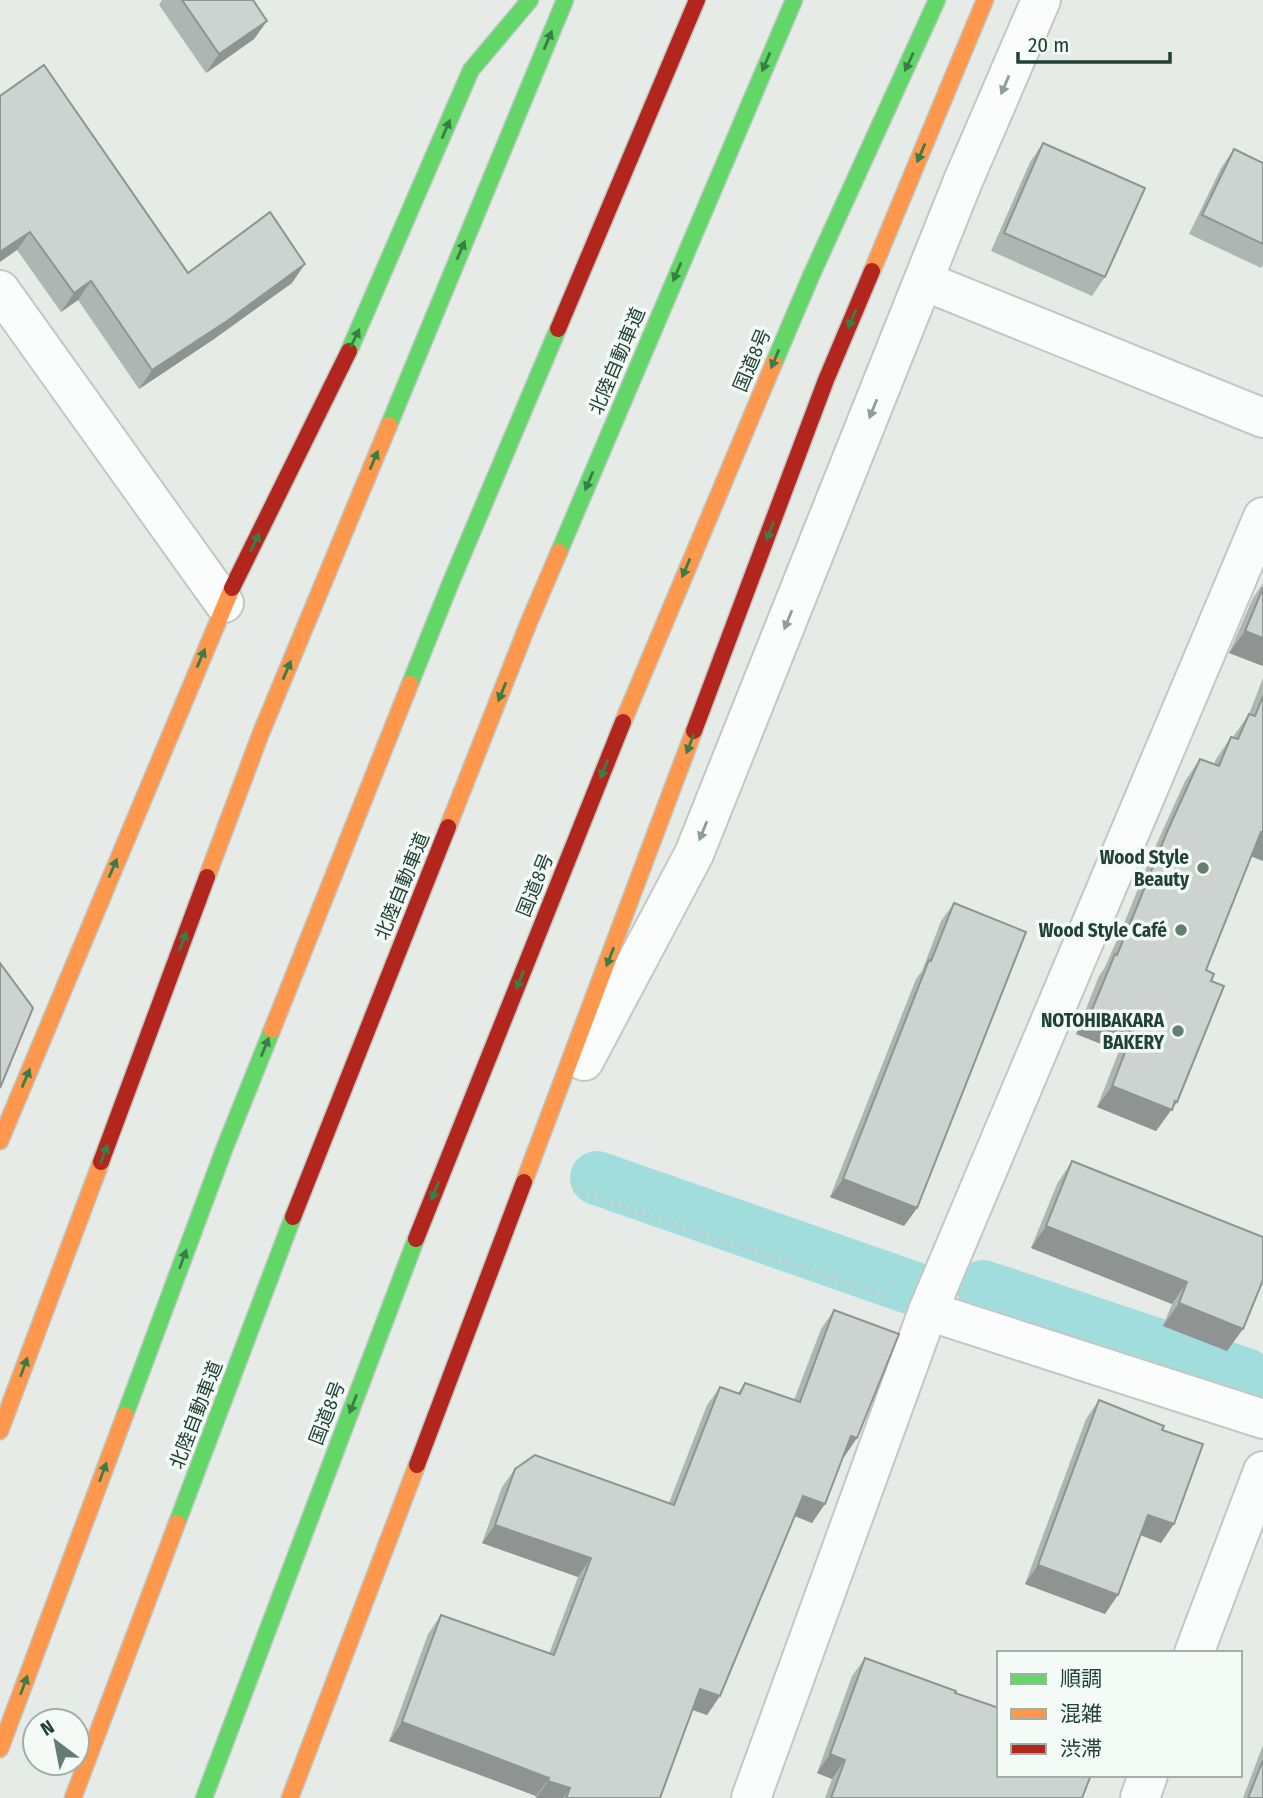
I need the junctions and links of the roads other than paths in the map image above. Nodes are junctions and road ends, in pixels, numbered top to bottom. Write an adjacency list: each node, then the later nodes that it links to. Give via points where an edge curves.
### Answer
1 (530, 0): 12 (highway, one-way to 1, via 358,332 471,70)
2 (565, 0): 17 (highway, one-way to 2, via 261,733)
3 (697, 0): 20 (highway, one-way to 3, via 225,1147 451,582)
4 (794, 0): 22 (highway, 北陸自動車道, one-way to 22, via 524,635 297,1207)
5 (937, 0): 23 (highway, 国道8号, one-way to 23, via 811,276 648,660 417,1236)
6 (985, 0): 14 (highway, one-way to 14, via 826,380)
7 (1041, 0): 8 (street, one-way to 8)
8 (924, 281): 10 (street); 14 (street, one-way to 14, via 694,854)
9 (0, 290): 12 (street)
10 (1263, 418)
11 (1263, 517): 15 (street)
12 (224, 603): 13 (highway, one-way to 12)
13 (0, 1141)
14 (539, 1144): 24 (highway)
15 (928, 1311): 16 (street); 25 (street)
16 (1263, 1419)
17 (0, 1431)
18 (1263, 1471): 19 (street)
19 (1196, 1651)
20 (0, 1749)
21 (1148, 1777): 26 (street)
22 (73, 1798)
23 (204, 1798)
24 (290, 1798)
25 (751, 1798)
26 (1140, 1798)

